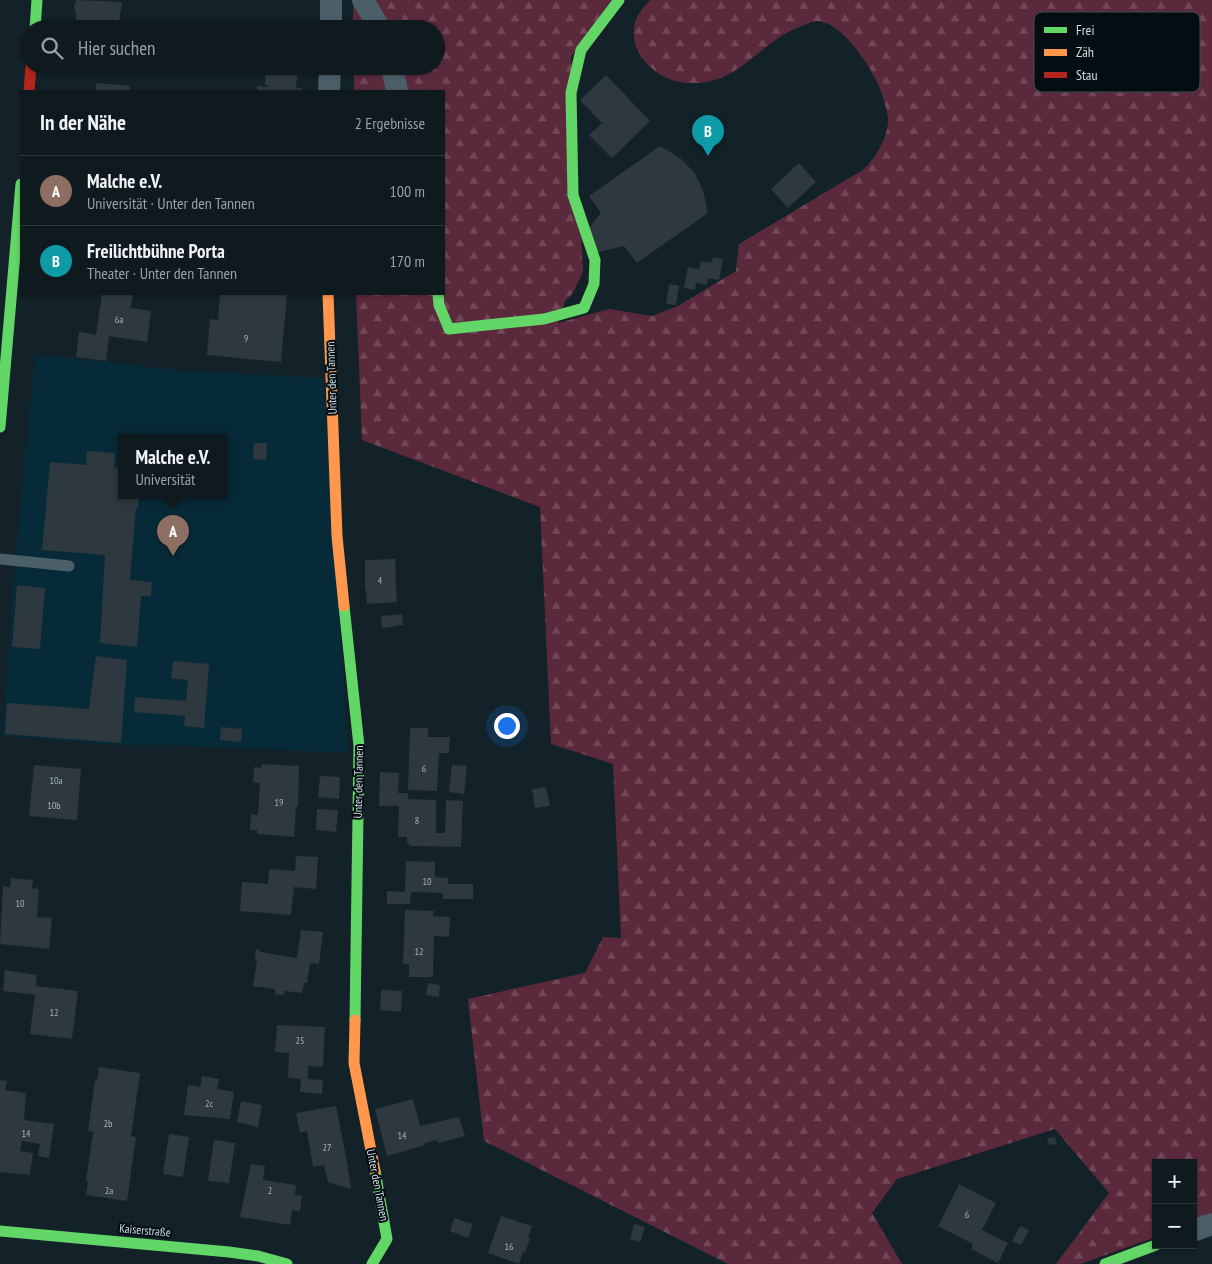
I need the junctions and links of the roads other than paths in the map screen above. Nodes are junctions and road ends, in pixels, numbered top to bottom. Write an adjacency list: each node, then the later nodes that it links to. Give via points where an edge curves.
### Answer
1 (37, 0): 5 (street)
2 (331, 0): 6 (street)
3 (363, 0): 7 (street)
4 (619, 0): 16 (street, via 582,50 570,93 573,195 595,260 594,284 584,308 544,319 449,330)
5 (36, 20)
6 (331, 20)
7 (375, 20)
8 (31, 75): 11 (street)
9 (330, 75): 12 (street)
10 (394, 75): 13 (street)
11 (29, 90)
12 (329, 90)
13 (398, 90)
14 (20, 196): 17 (street)
15 (328, 295): 25 (street, Unter den Tannen, via 338,536 359,746 354,1063 387,1239)
16 (438, 295)
17 (0, 428)
18 (0, 559): 19 (lane)
19 (69, 566)
20 (1212, 1224): 21 (street)
21 (1197, 1230)
22 (0, 1231): 24 (street, Kaiserstraße, via 229,1252)
23 (1152, 1246): 26 (street)
24 (287, 1264)
25 (372, 1264)
26 (1105, 1264)

